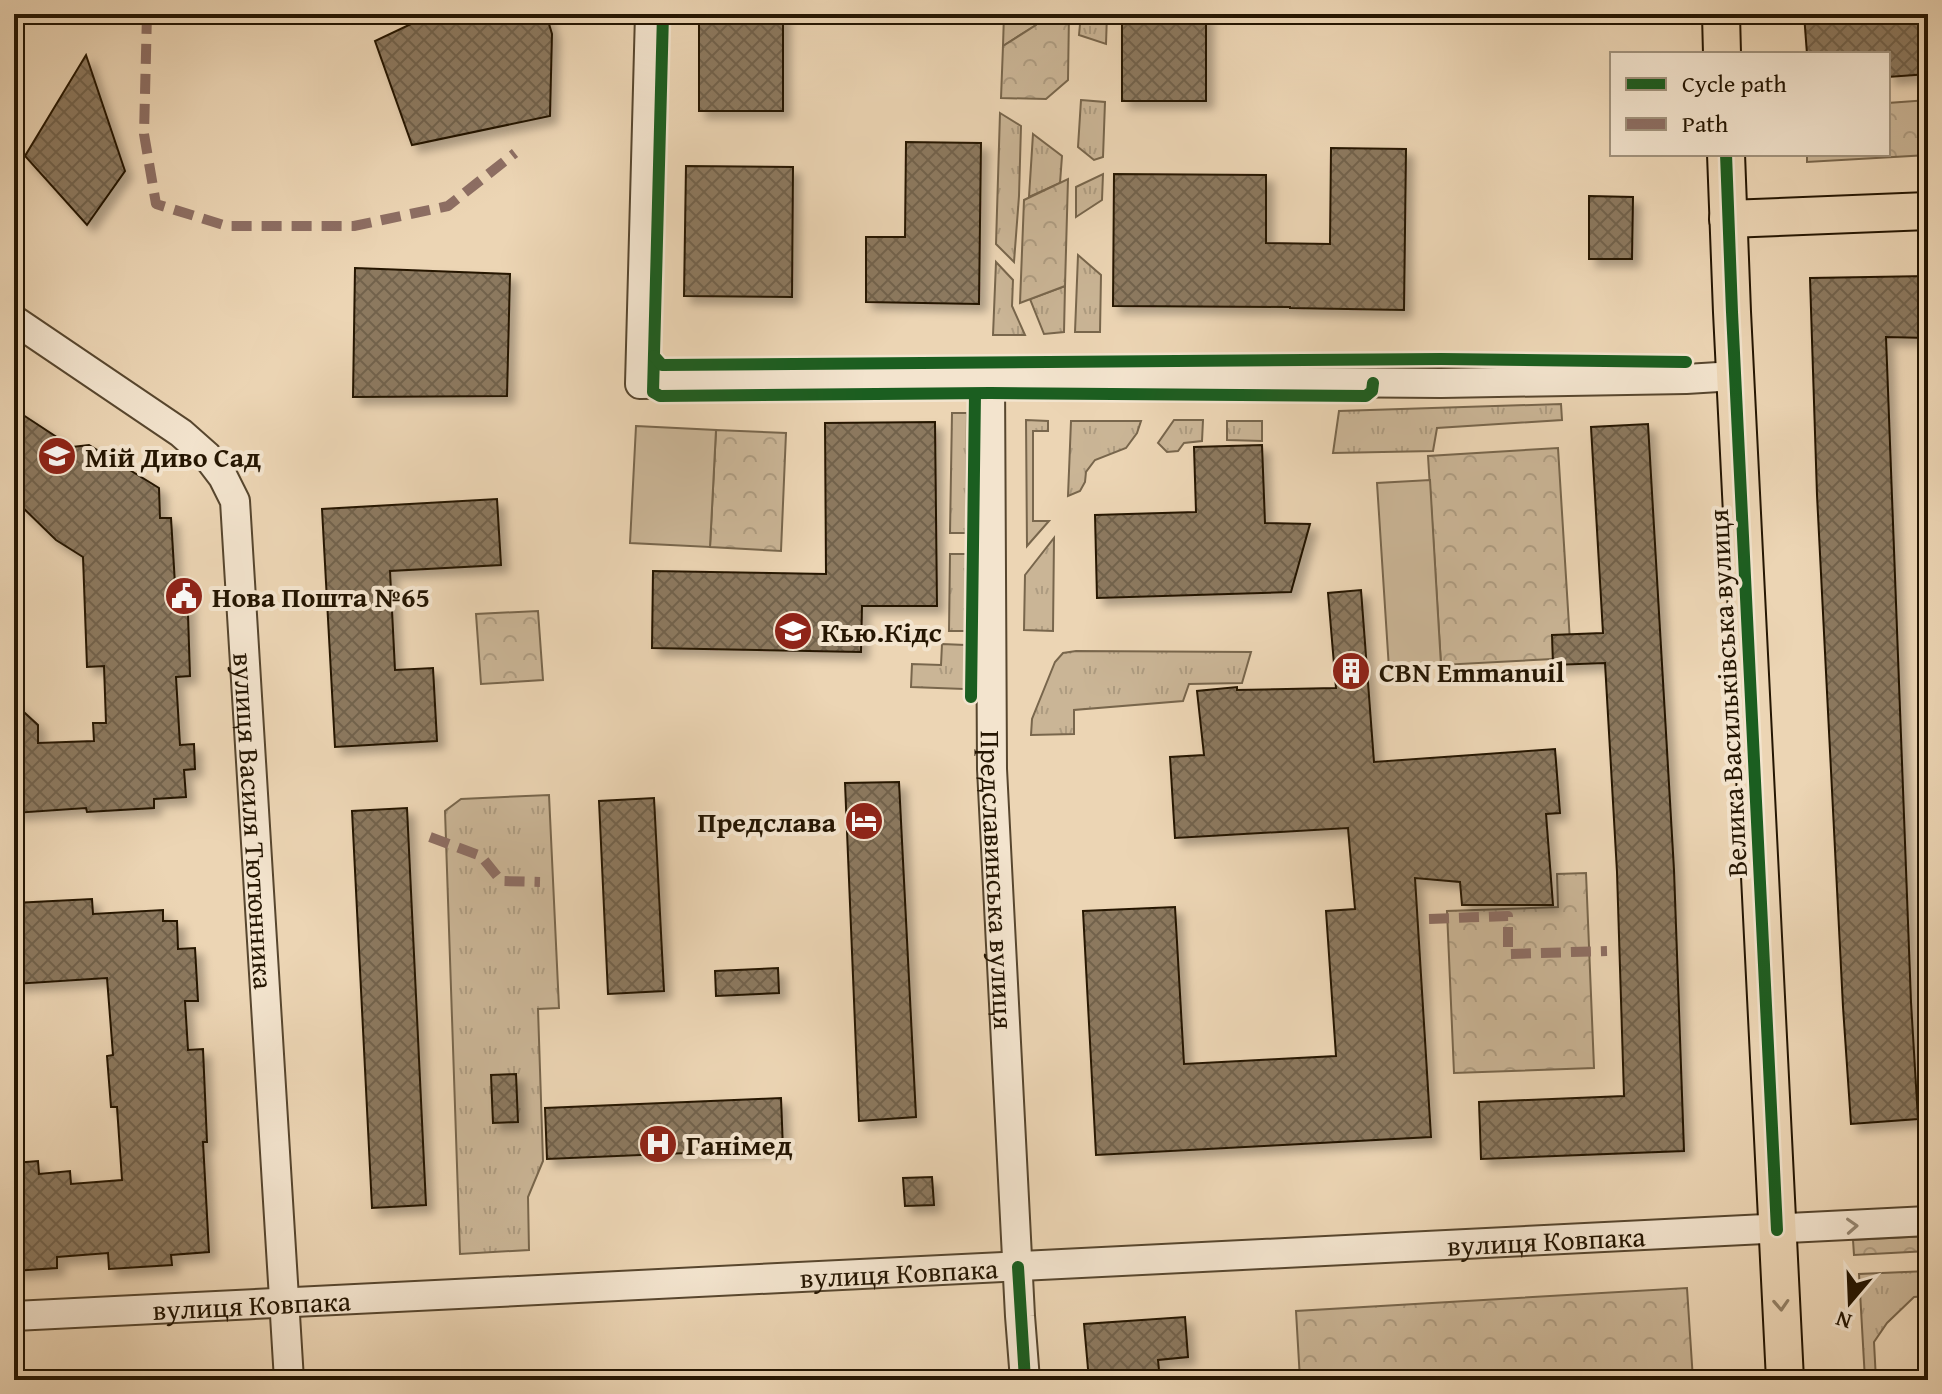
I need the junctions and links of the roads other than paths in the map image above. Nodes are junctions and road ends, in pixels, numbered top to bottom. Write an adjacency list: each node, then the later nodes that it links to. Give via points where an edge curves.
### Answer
1 (650, 14): 9 (street, via 640,384)
2 (1721, 14): 3 (main road)
3 (1722, 52)
4 (1726, 156): 6 (main road, Велика Васильківська вулиця)
5 (1928, 211): 6 (main road)
6 (1728, 219): 8 (main road, Велика Васильківська вулиця)
7 (14, 320): 13 (street, вулиця Василя Тютюнника, via 181,433 207,456 235,501)
8 (1735, 376): 9 (street, via 1441,383); 11 (main road, Велика Васильківська вулиця)
9 (990, 380): 12 (street, Предславинська вулиця, via 992,769)
10 (1928, 1221): 11 (street, вулиця Ковпака, one-way to 10)
11 (1777, 1230): 12 (street, вулиця Ковпака); 17 (main road, Велика Васильківська вулиця, one-way to 17)
12 (1018, 1267): 13 (street, вулиця Ковпака); 16 (street, Предславинська вулиця)
13 (285, 1302): 14 (street, вулиця Ковпака); 15 (street, вулиця Василя Тютюнника)
14 (14, 1316)
15 (289, 1380)
16 (1025, 1380)
17 (1785, 1380)

